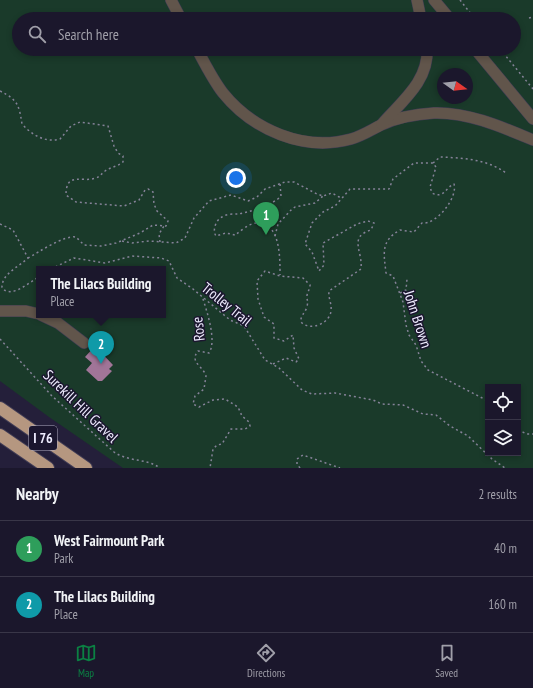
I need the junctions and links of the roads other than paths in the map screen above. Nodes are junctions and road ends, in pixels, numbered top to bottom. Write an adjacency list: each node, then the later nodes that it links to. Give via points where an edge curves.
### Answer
1 (171, 0): 4 (street)
2 (417, 0): 5 (street)
3 (434, 0): 6 (street)
4 (178, 12)
5 (420, 12)
6 (444, 12)
7 (201, 56): 11 (street, via 231,102 252,119 276,133 299,140 338,142 361,136)
8 (426, 56): 11 (street, via 418,84)
9 (481, 56): 10 (street)
10 (533, 119)
11 (382, 124): 12 (street, via 411,116 446,114 487,123)
12 (533, 140)
13 (0, 311): 14 (street, via 26,311)
14 (36, 314)
15 (47, 318): 16 (street, via 58,323)
16 (84, 343)
17 (0, 408): 20 (highway, I 76)
18 (0, 435): 19 (highway, I 76)
19 (48, 468)
20 (86, 468)

